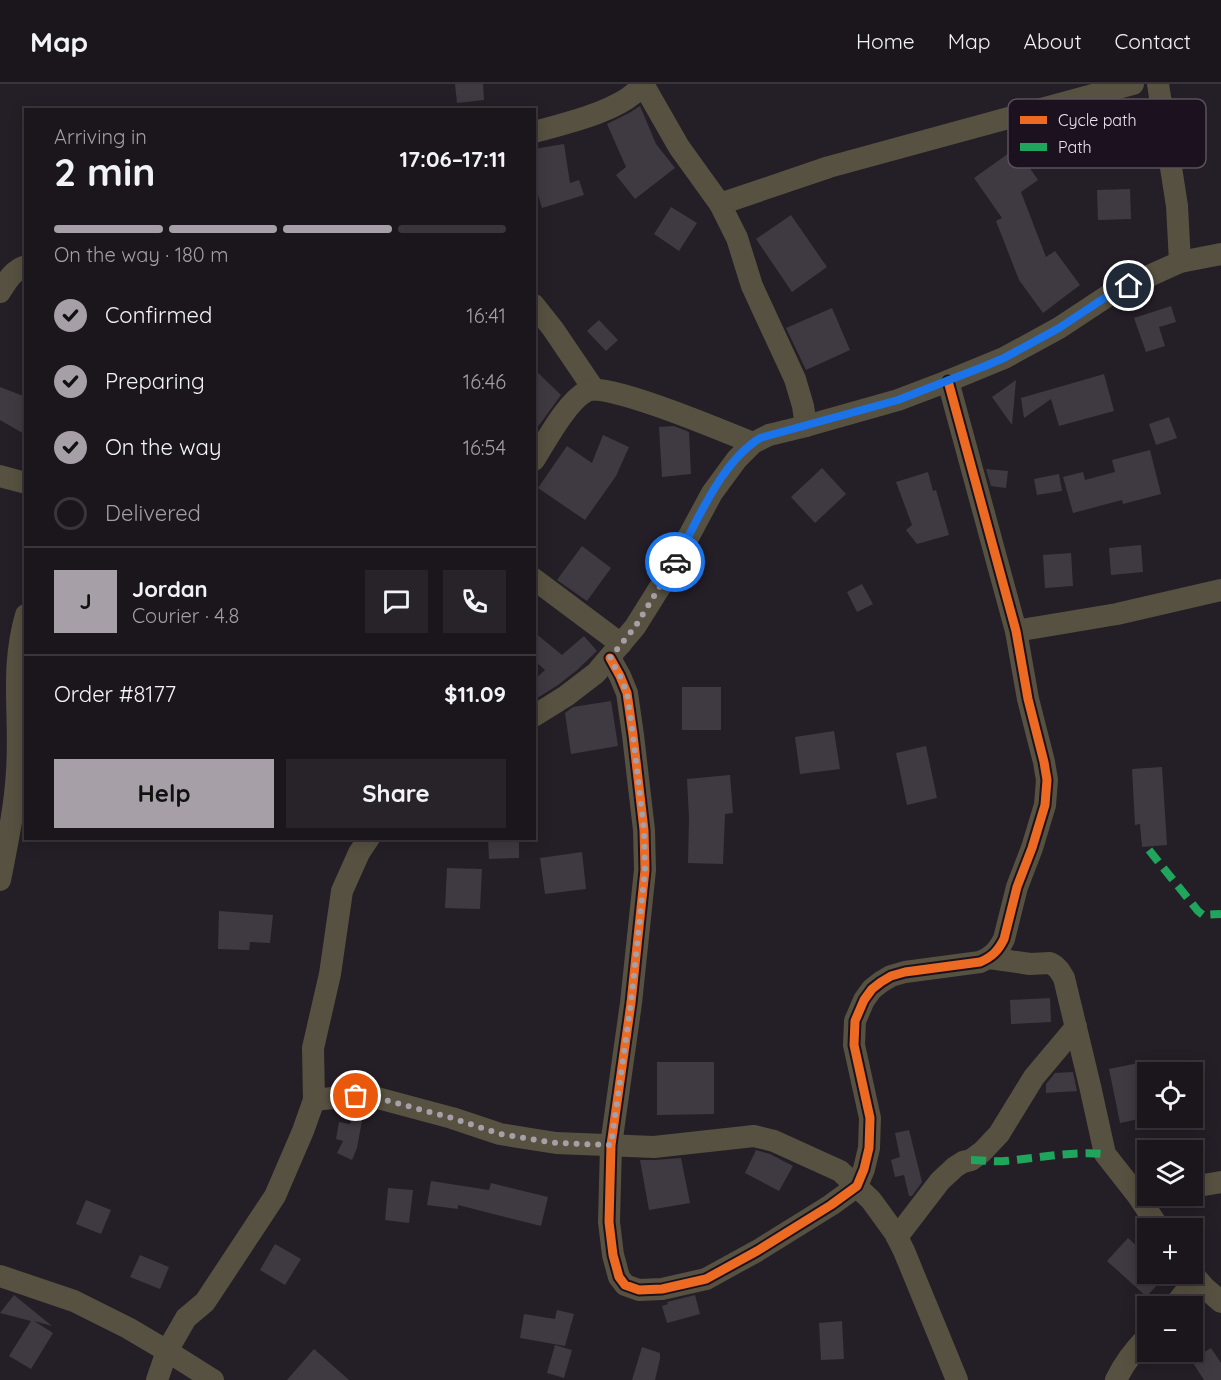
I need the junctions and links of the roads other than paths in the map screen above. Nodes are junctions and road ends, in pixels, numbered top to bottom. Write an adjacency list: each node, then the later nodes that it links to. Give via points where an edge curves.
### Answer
1 (643, 84): 7 (street, via 611,107); 9 (street, via 679,147)
2 (1133, 84): 4 (street)
3 (1158, 84): 5 (street)
4 (1078, 99)
5 (1160, 99)
6 (1008, 118): 9 (street, via 829,167)
7 (536, 131)
8 (1171, 168): 11 (street)
9 (720, 204): 17 (street, via 795,379)
10 (1221, 254): 11 (street)
11 (1180, 262): 15 (street, via 1109,295 1004,358)
12 (24, 267): 13 (street, via 11,275)
13 (0, 292)
14 (536, 308): 16 (street)
15 (948, 381): 17 (street, via 898,400); 25 (street)
16 (593, 388): 18 (street, via 669,409); 19 (street, via 562,416)
17 (806, 426): 18 (street)
18 (753, 443): 26 (street, via 712,493 670,571)
19 (536, 457)
20 (0, 476): 21 (street)
21 (24, 482)
22 (536, 581): 26 (street)
23 (1221, 590): 25 (street, via 1117,614)
24 (24, 623): 29 (street, via 17,666 18,770)
25 (1016, 631): 30 (street, via 1047,780 1045,805 1004,939)
26 (615, 651): 27 (street, via 596,673); 33 (street, via 633,735 645,870)
27 (536, 715)
28 (368, 840): 32 (street, via 342,891 314,1048)
29 (0, 880)
30 (989, 958): 31 (street, via 1055,966 1064,978); 36 (street, via 891,976 864,1000 855,1021 854,1045 870,1129 869,1148)
31 (1076, 1027): 37 (street, via 1105,1154); 38 (street, via 1034,1077 999,1134 972,1160 955,1167 940,1181)
32 (314, 1100): 33 (street, via 370,1096 500,1134 556,1143); 45 (street, via 275,1196 205,1302 186,1318)
33 (611, 1145): 36 (street, via 654,1147 754,1136 840,1171); 36 (street, via 609,1222 613,1255 625,1286 639,1290 706,1279 758,1251)
34 (1221, 1182): 35 (street)
35 (1203, 1185)
36 (857, 1186): 38 (street)
37 (1137, 1190)
38 (897, 1237): 48 (street)
39 (0, 1276): 45 (street, via 74,1301)
40 (1203, 1280): 43 (street)
41 (1199, 1284): 42 (street)
42 (1185, 1296)
43 (1221, 1302)
44 (1137, 1348): 49 (street)
45 (167, 1351): 46 (street); 47 (street)
46 (157, 1380)
47 (213, 1380)
48 (957, 1380)
49 (1116, 1380)

